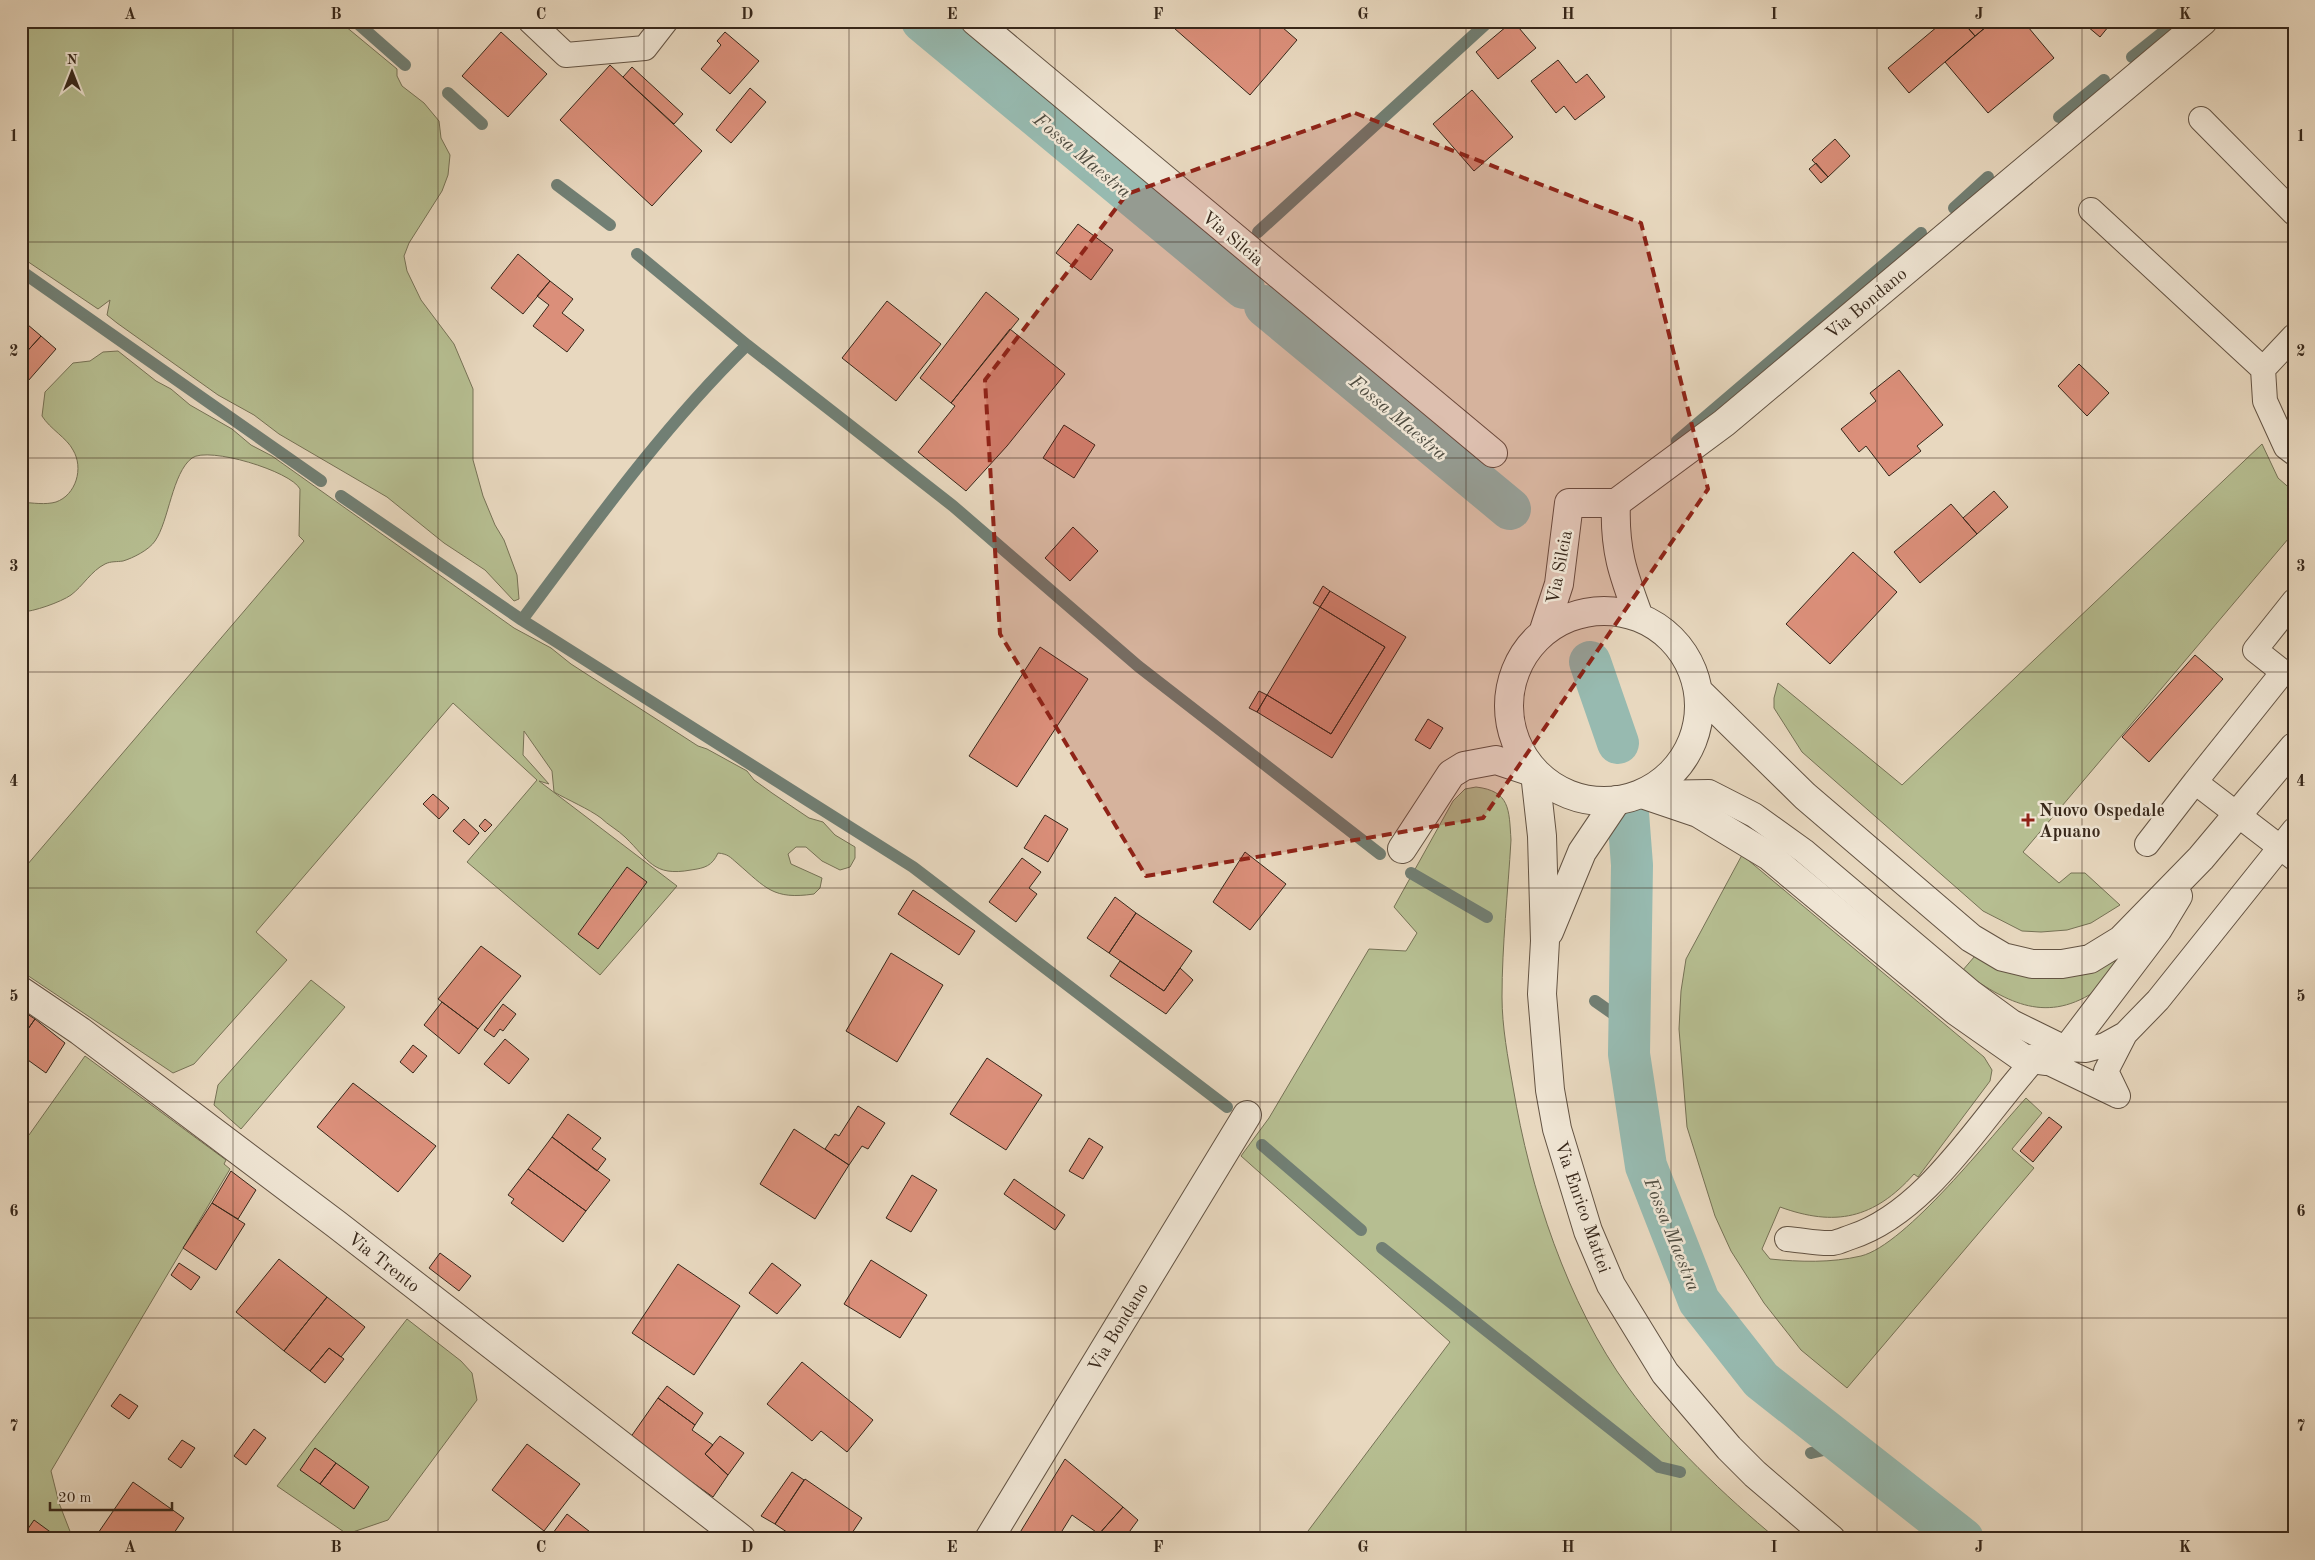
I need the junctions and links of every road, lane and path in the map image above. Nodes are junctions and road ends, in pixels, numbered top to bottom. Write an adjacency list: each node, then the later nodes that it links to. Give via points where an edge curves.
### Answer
1 (530, 21): 2 (lane, via 566,55 645,48)
2 (666, 21)
3 (975, 21): 10 (street, Via Silcia)
4 (2203, 21): 12 (street, Via Bondano, via 1724,423)
5 (2201, 119): 7 (lane)
6 (2091, 210): 9 (lane)
7 (2294, 212)
8 (2294, 336): 9 (lane)
9 (2263, 369): 11 (lane, via 2265,401 2286,447)
10 (1493, 453)
11 (2294, 454)
12 (1616, 503): 14 (street, via 1615,536 1623,575); 15 (street, Via Silcia, via 1569,503 1559,584)
13 (2294, 601): 19 (lane, via 2255,650 2283,672)
14 (1639, 617): 15 (street, via 1615,611 1590,611 1566,618); 16 (street, via 1661,629 1679,647 1692,668)
15 (1544, 630): 18 (street, via 1526,649 1513,673 1508,699 1510,726 1519,751)
16 (1699, 692): 20 (street, via 1699,717 1685,756 1663,781); 25 (street, via 1805,796 1862,846 1971,938 2003,957 2040,964 2090,959 2121,940)
17 (2294, 747): 21 (street)
18 (1535, 772): 20 (street, via 1559,791 1588,800); 24 (street, via 1496,760 1464,766 1451,774); 26 (street, via 1542,836)
19 (2195, 782): 21 (lane); 22 (lane)
20 (1630, 797): 26 (street, via 1582,852); 29 (street, via 1698,812 1769,856 1956,1011 2023,1058)
21 (2237, 814): 23 (lane); 25 (street)
22 (2146, 844)
23 (2289, 846): 28 (lane, via 2158,1000)
24 (1402, 849)
25 (2201, 858): 29 (street, via 2158,929)
26 (1545, 940): 34 (street, Via Enrico Mattei, via 1542,994 1550,1090 1557,1130 1588,1231 1611,1285 1665,1373 1729,1448)
27 (21, 991): 32 (street, Via Trento, via 80,1031 336,1224)
28 (2125, 1034): 29 (lane, via 2104,1046); 29 (lane, via 2106,1071 2118,1096)
29 (2049, 1057): 31 (lane, via 2012,1083 1989,1116 1923,1190 1894,1216 1833,1243)
30 (1247, 1115): 33 (street, Via Bondano)
31 (1787, 1239)
32 (742, 1539)
33 (988, 1539)
34 (1831, 1539)

